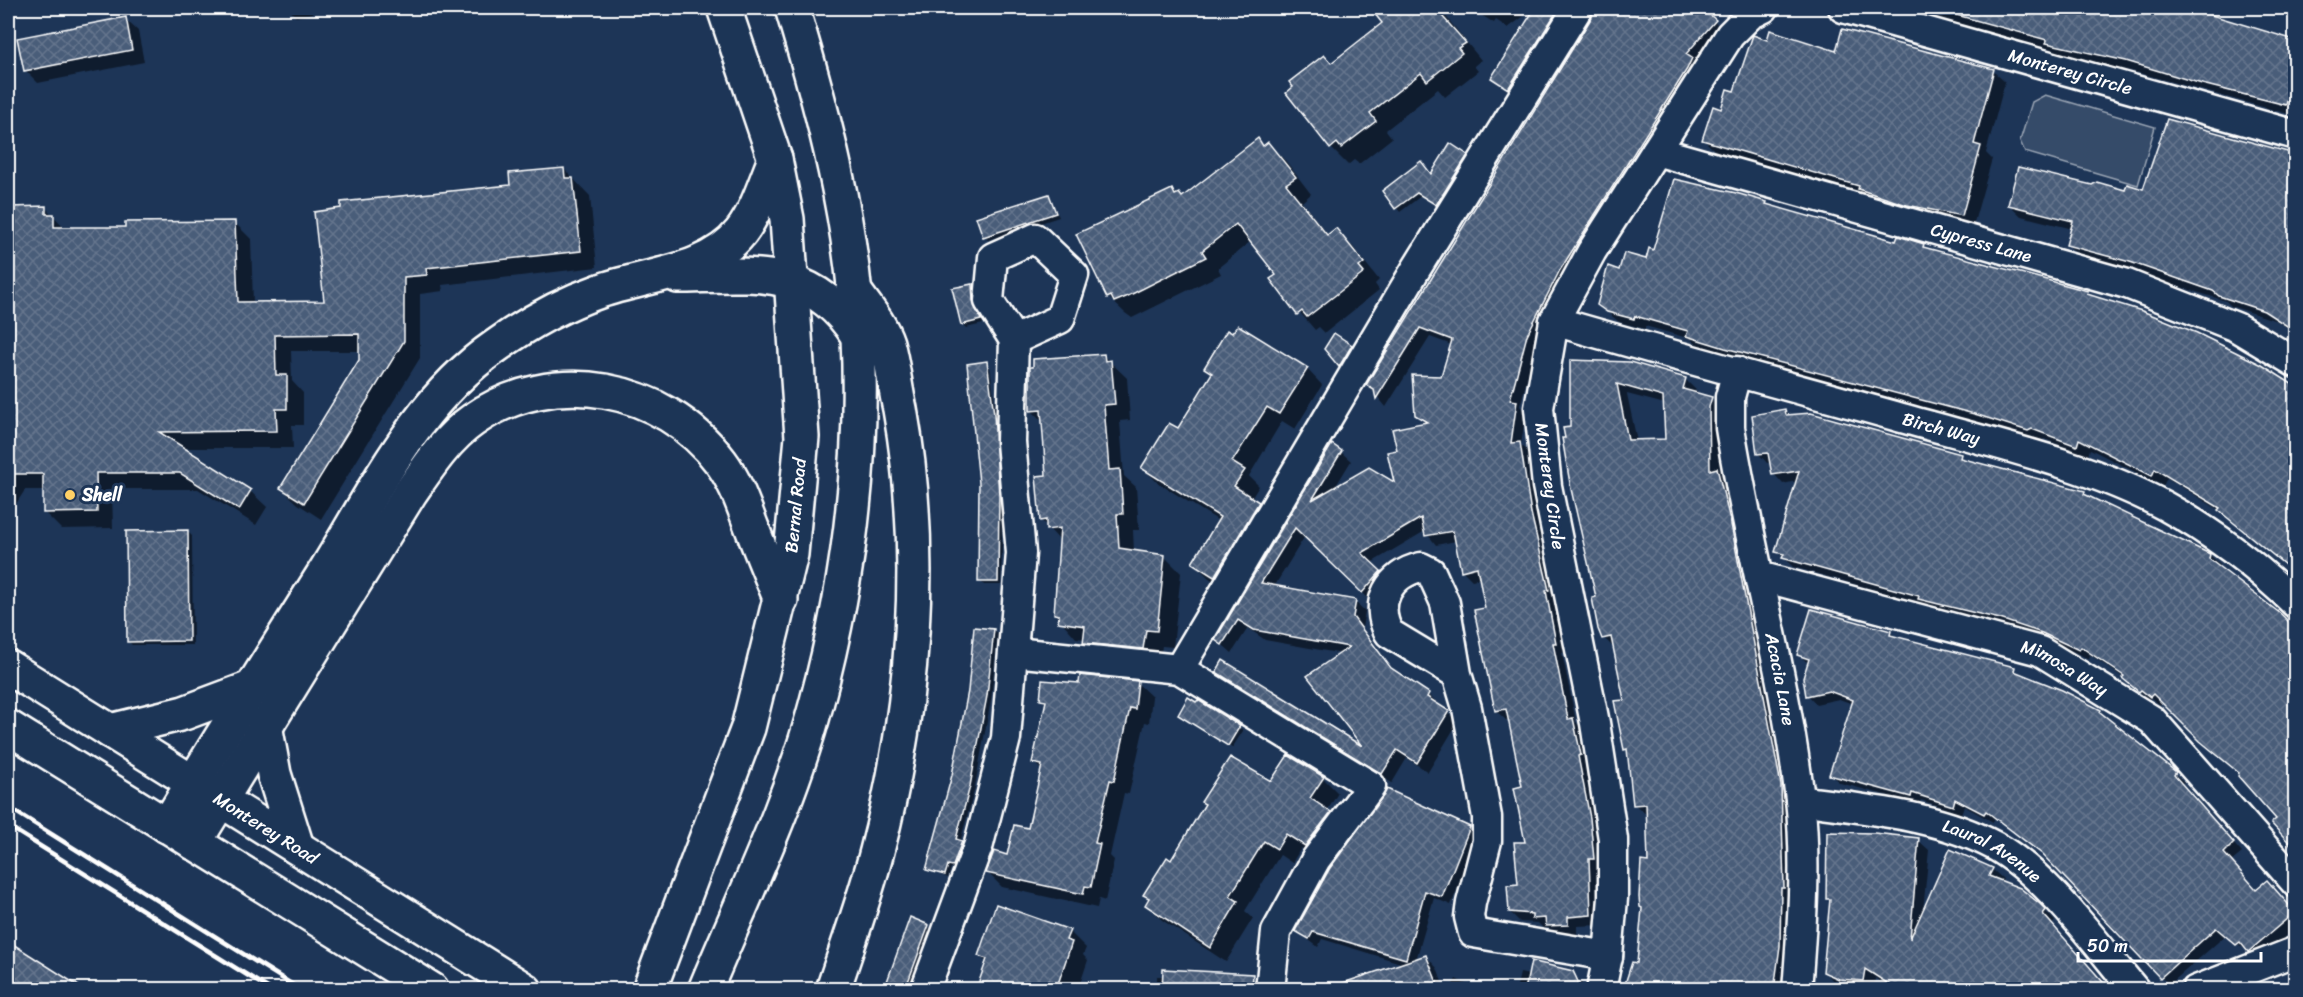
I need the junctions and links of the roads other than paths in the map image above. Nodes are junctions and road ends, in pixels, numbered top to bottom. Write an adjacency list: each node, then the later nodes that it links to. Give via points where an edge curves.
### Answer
1 (724, 8): 8 (main road, Bernal Road)
2 (792, 8): 11 (main road, via 826,133)
3 (1578, 8): 22 (street, via 1416,269)
4 (1764, 8): 7 (street, Monterey Circle, via 1750,15 1730,35)
5 (1843, 8): 6 (street, Monterey Circle)
6 (2295, 135)
7 (1656, 151): 12 (street, Monterey Circle, via 1592,251); 15 (street, Cypress Lane, via 2127,284 2236,327)
8 (775, 159): 9 (main road, via 741,232 723,249); 10 (main road, Bernal Road, via 787,219)
9 (658, 276): 10 (main road, via 760,274); 24 (main road, via 565,304 494,347 438,396 392,461)
10 (793, 280): 13 (main road, via 827,299); 18 (main road, Bernal Road, via 802,437 791,554)
11 (853, 289): 13 (main road); 40 (main road, via 886,340 905,438 911,513 911,636 889,798)
12 (1554, 321): 16 (street, Birch Way); 35 (street, Monterey Circle, via 1539,408 1547,486 1599,747 1613,839)
13 (858, 336): 39 (main road, via 854,501 836,617 816,706 793,776)
14 (1014, 340): 20 (street, via 1011,442 1021,553)
15 (2295, 363)
16 (1737, 371): 17 (street, Acacia Lane, via 1730,397 1730,428); 19 (street, Birch Way, via 2104,479 2164,505 2213,535 2259,568)
17 (1759, 576): 29 (street, Acacia Lane); 33 (street, Mimosa Way, via 2040,651 2152,720)
18 (781, 600): 25 (main road, via 735,484 711,450 686,425 661,409 600,389 565,387 529,394 472,420 427,468); 36 (main road, Bernal Road, via 748,728)
19 (2295, 604)
20 (1014, 652): 22 (street); 41 (street, via 1006,738 979,844)
21 (8, 667): 27 (main road, Monterey Road)
22 (1179, 669): 42 (street, via 1371,786 1316,859 1276,932)
23 (1457, 674): 35 (street, via 1487,818 1487,841 1469,917 1473,933)
24 (251, 688): 27 (main road, via 184,713); 28 (main road)
25 (265, 725): 28 (main road); 32 (main road, via 274,774)
26 (8, 727): 30 (main road)
27 (110, 731): 28 (main road, Monterey Road)
28 (206, 791): 30 (main road); 31 (main road); 32 (main road, Monterey Road)
29 (1800, 800): 44 (street, Acacia Lane, via 1802,922); 45 (street, Laural Avenue, via 1943,824 1996,846 2039,879)
30 (167, 826): 31 (main road)
31 (194, 843): 37 (main road)
32 (297, 847): 38 (main road, Monterey Road)
33 (2295, 883)
34 (2295, 951): 46 (street)
35 (1608, 956): 43 (street, Monterey Circle)
36 (651, 984)
37 (432, 990)
38 (525, 990)
39 (705, 990)
40 (833, 990)
41 (925, 990)
42 (1270, 990)
43 (1601, 990)
44 (1797, 990)
45 (2135, 990)
46 (2196, 990)

